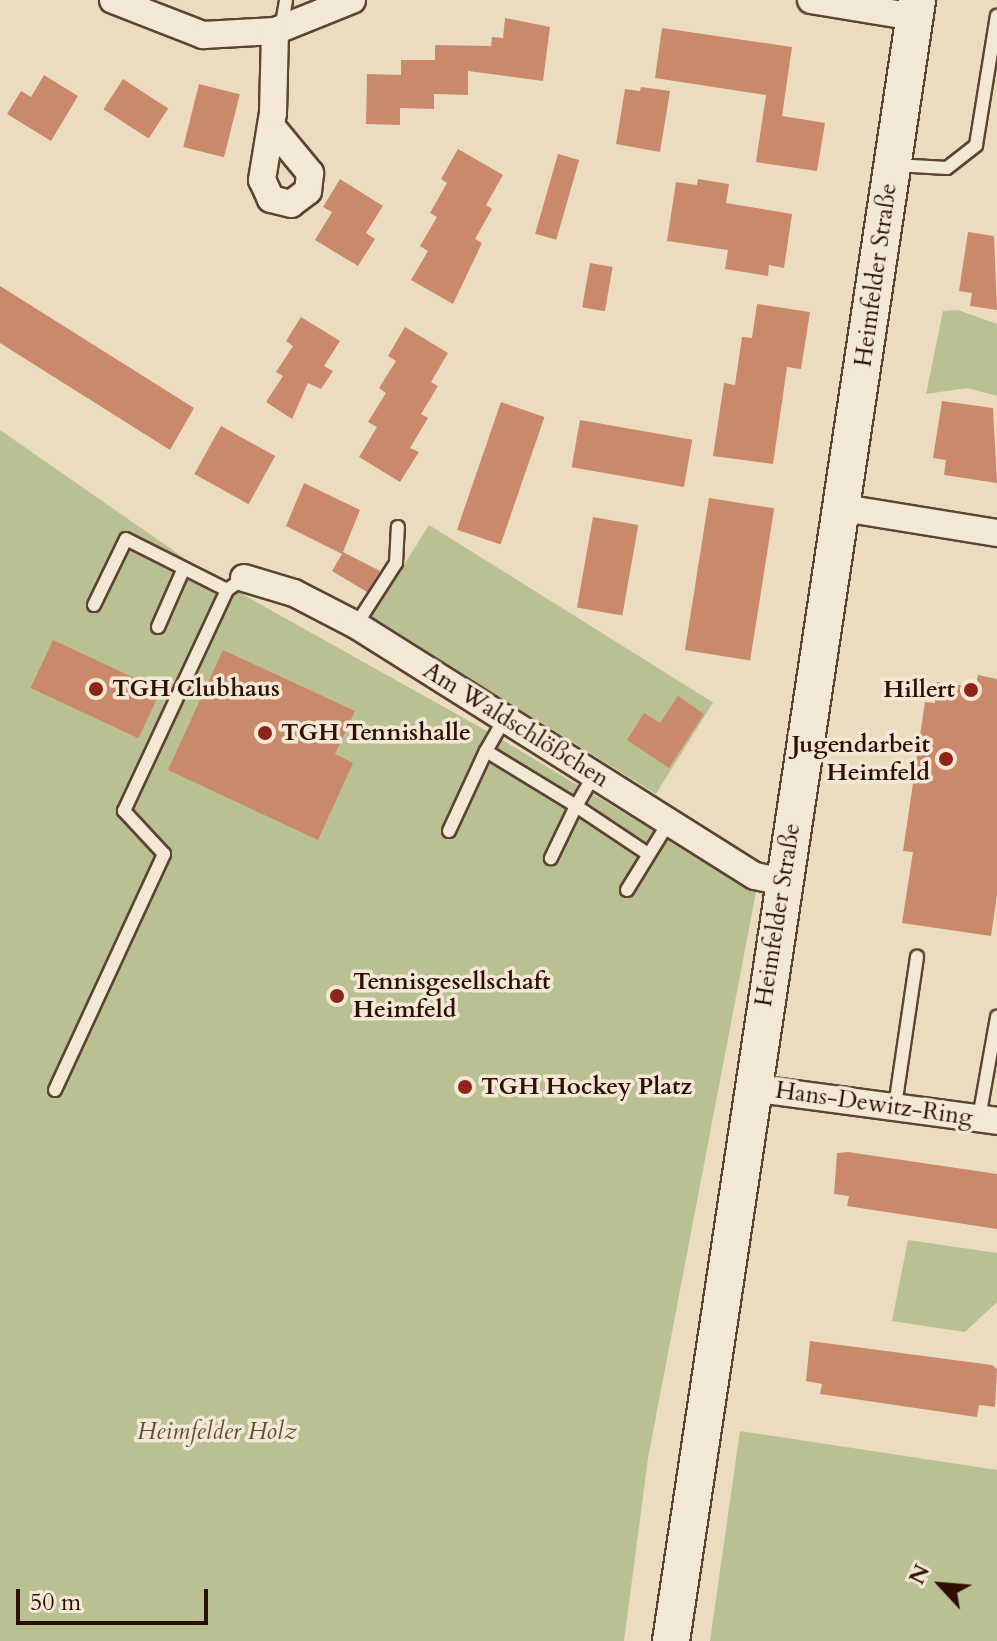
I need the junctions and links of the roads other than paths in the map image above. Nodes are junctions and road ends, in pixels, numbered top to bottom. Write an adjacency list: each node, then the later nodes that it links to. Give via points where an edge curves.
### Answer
1 (113, 0): 7 (street, via 203,35)
2 (286, 0): 7 (lane)
3 (352, 0): 7 (street)
4 (811, 0): 5 (street)
5 (916, 8): 9 (street, Heimfelder Straße)
6 (997, 16): 9 (lane, via 976,145 947,168)
7 (278, 30): 8 (street)
8 (272, 127)
9 (892, 165): 10 (street, Heimfelder Straße)
10 (843, 508): 12 (street); 26 (street, Heimfelder Straße)
11 (398, 527): 16 (lane, via 396,563)
12 (997, 533)
13 (184, 568): 14 (lane); 15 (lane, via 126,539); 17 (lane)
14 (235, 584): 16 (street, Am Waldschlößchen, via 294,593); 31 (lane, via 124,811 164,854)
15 (94, 605)
16 (356, 625): 18 (street, Am Waldschlößchen)
17 (158, 627)
18 (505, 718): 19 (lane); 20 (street, Am Waldschlößchen)
19 (486, 751): 21 (lane); 23 (lane)
20 (594, 775): 21 (lane); 22 (street, Am Waldschlößchen)
21 (576, 806): 24 (lane); 25 (lane)
22 (669, 822): 24 (lane); 26 (street, Am Waldschlößchen, via 755,876)
23 (449, 831)
24 (648, 854): 27 (lane)
25 (551, 858)
26 (783, 882): 30 (street, Heimfelder Straße)
27 (627, 890)
28 (917, 957): 32 (lane)
29 (997, 1017): 33 (lane)
30 (751, 1088): 32 (street, Hans-Dewitz-Ring); 34 (street, Heimfelder Straße)
31 (55, 1090)
32 (895, 1106): 33 (street, Hans-Dewitz-Ring)
33 (988, 1119)
34 (671, 1641)

